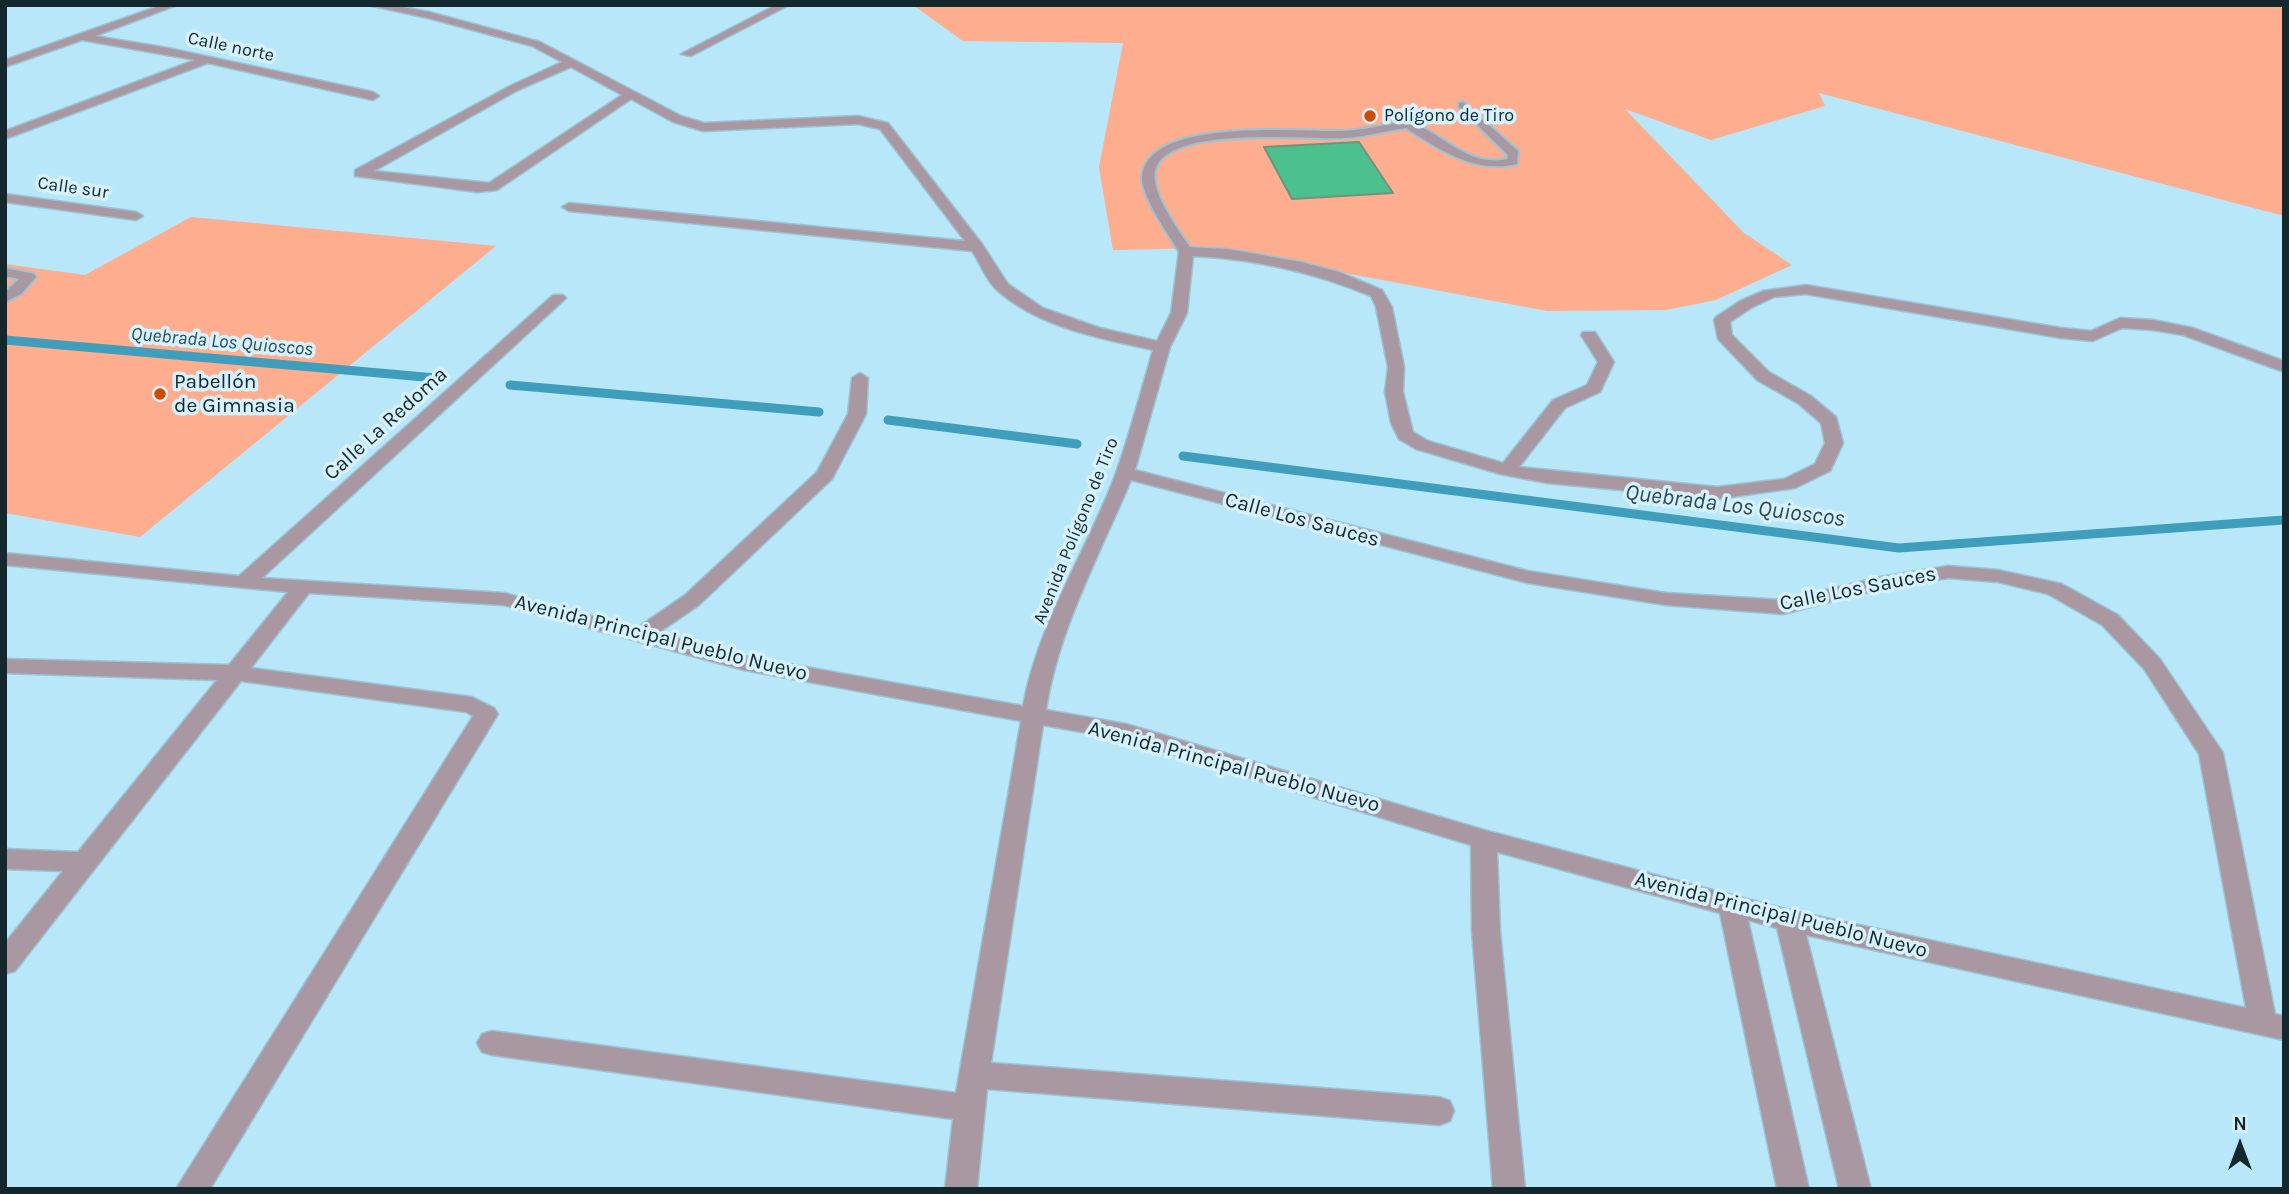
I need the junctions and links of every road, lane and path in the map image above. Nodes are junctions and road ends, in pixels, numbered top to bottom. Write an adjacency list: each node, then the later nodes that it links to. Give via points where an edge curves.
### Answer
1 (173, 5): 4 (street)
2 (373, 5): 7 (street, via 510,36 552,51)
3 (784, 5): 5 (street)
4 (82, 37): 6 (street, Calle norte); 8 (street)
5 (687, 54)
6 (206, 60): 10 (street, Calle norte); 12 (street)
7 (570, 63): 9 (street); 9 (street, via 514,88 360,173 492,187)
8 (5, 64)
9 (630, 95): 16 (street, via 703,127 858,120 884,125)
10 (373, 96)
11 (1463, 105): 17 (lane, via 1514,154 1513,161 1500,164 1451,152 1415,125 1399,123 1343,135 1221,134 1169,149 1153,162 1148,180 1170,230)
12 (5, 135)
13 (5, 198): 15 (street, Calle sur)
14 (569, 207): 16 (street)
15 (136, 216)
16 (977, 247): 22 (street, via 1002,287 1037,311 1095,332)
17 (1186, 251): 22 (street, Avenida Polígono de Tiro, via 1179,313); 25 (street, via 1301,266 1377,293 1396,367 1394,392 1405,435 1422,445)
18 (5, 272): 19 (lane, via 29,277)
19 (5, 298)
20 (558, 298): 28 (street, Calle La Redoma)
21 (1589, 335): 25 (street, via 1606,362 1594,388 1559,404)
22 (1162, 347): 26 (street, Avenida Polígono de Tiro)
23 (2284, 367): 25 (street, via 2188,331 2153,325 2120,323 2093,335 2061,333 1791,287 1737,308 1722,320 1724,336 1763,376 1805,400 1829,421 1834,443 1824,467 1788,484 1717,493)
24 (860, 378): 30 (street, via 857,414 825,475 692,600)
25 (1507, 470)
26 (1125, 473): 33 (street, Avenida Polígono de Tiro, via 1050,646); 40 (street, Calle Los Sauces, via 1528,577 1666,599 1783,607 1948,572 1998,576 2055,589 2110,620 2152,664 2211,752)
27 (5, 559): 28 (street, Avenida Principal Pueblo Nuevo)
28 (244, 583): 29 (street, Avenida Principal Pueblo Nuevo)
29 (304, 586): 30 (street, Avenida Principal Pueblo Nuevo, via 504,599); 32 (street)
30 (641, 635): 33 (street, Avenida Principal Pueblo Nuevo, via 744,663)
31 (5, 666): 32 (street)
32 (236, 673): 36 (street); 45 (street, via 472,705 486,714)
33 (1034, 716): 34 (street, Avenida Principal Pueblo Nuevo, via 1126,733); 42 (street, Avenida Polígono de Tiro)
34 (1484, 839): 37 (street, Avenida Principal Pueblo Nuevo); 47 (street, via 1486,931)
35 (5, 859): 36 (street)
36 (86, 862): 39 (street)
37 (1731, 904): 38 (street, Avenida Principal Pueblo Nuevo); 48 (street)
38 (1789, 921): 40 (street, Avenida Principal Pueblo Nuevo); 49 (street)
39 (5, 963)
40 (2274, 1026)
41 (492, 1043): 43 (street)
42 (975, 1074): 43 (street, Avenida Polígono de Tiro); 44 (street)
43 (969, 1108): 46 (street, Avenida Polígono de Tiro)
44 (1439, 1111)
45 (192, 1189)
46 (961, 1189)
47 (1509, 1189)
48 (1793, 1189)
49 (1855, 1189)

